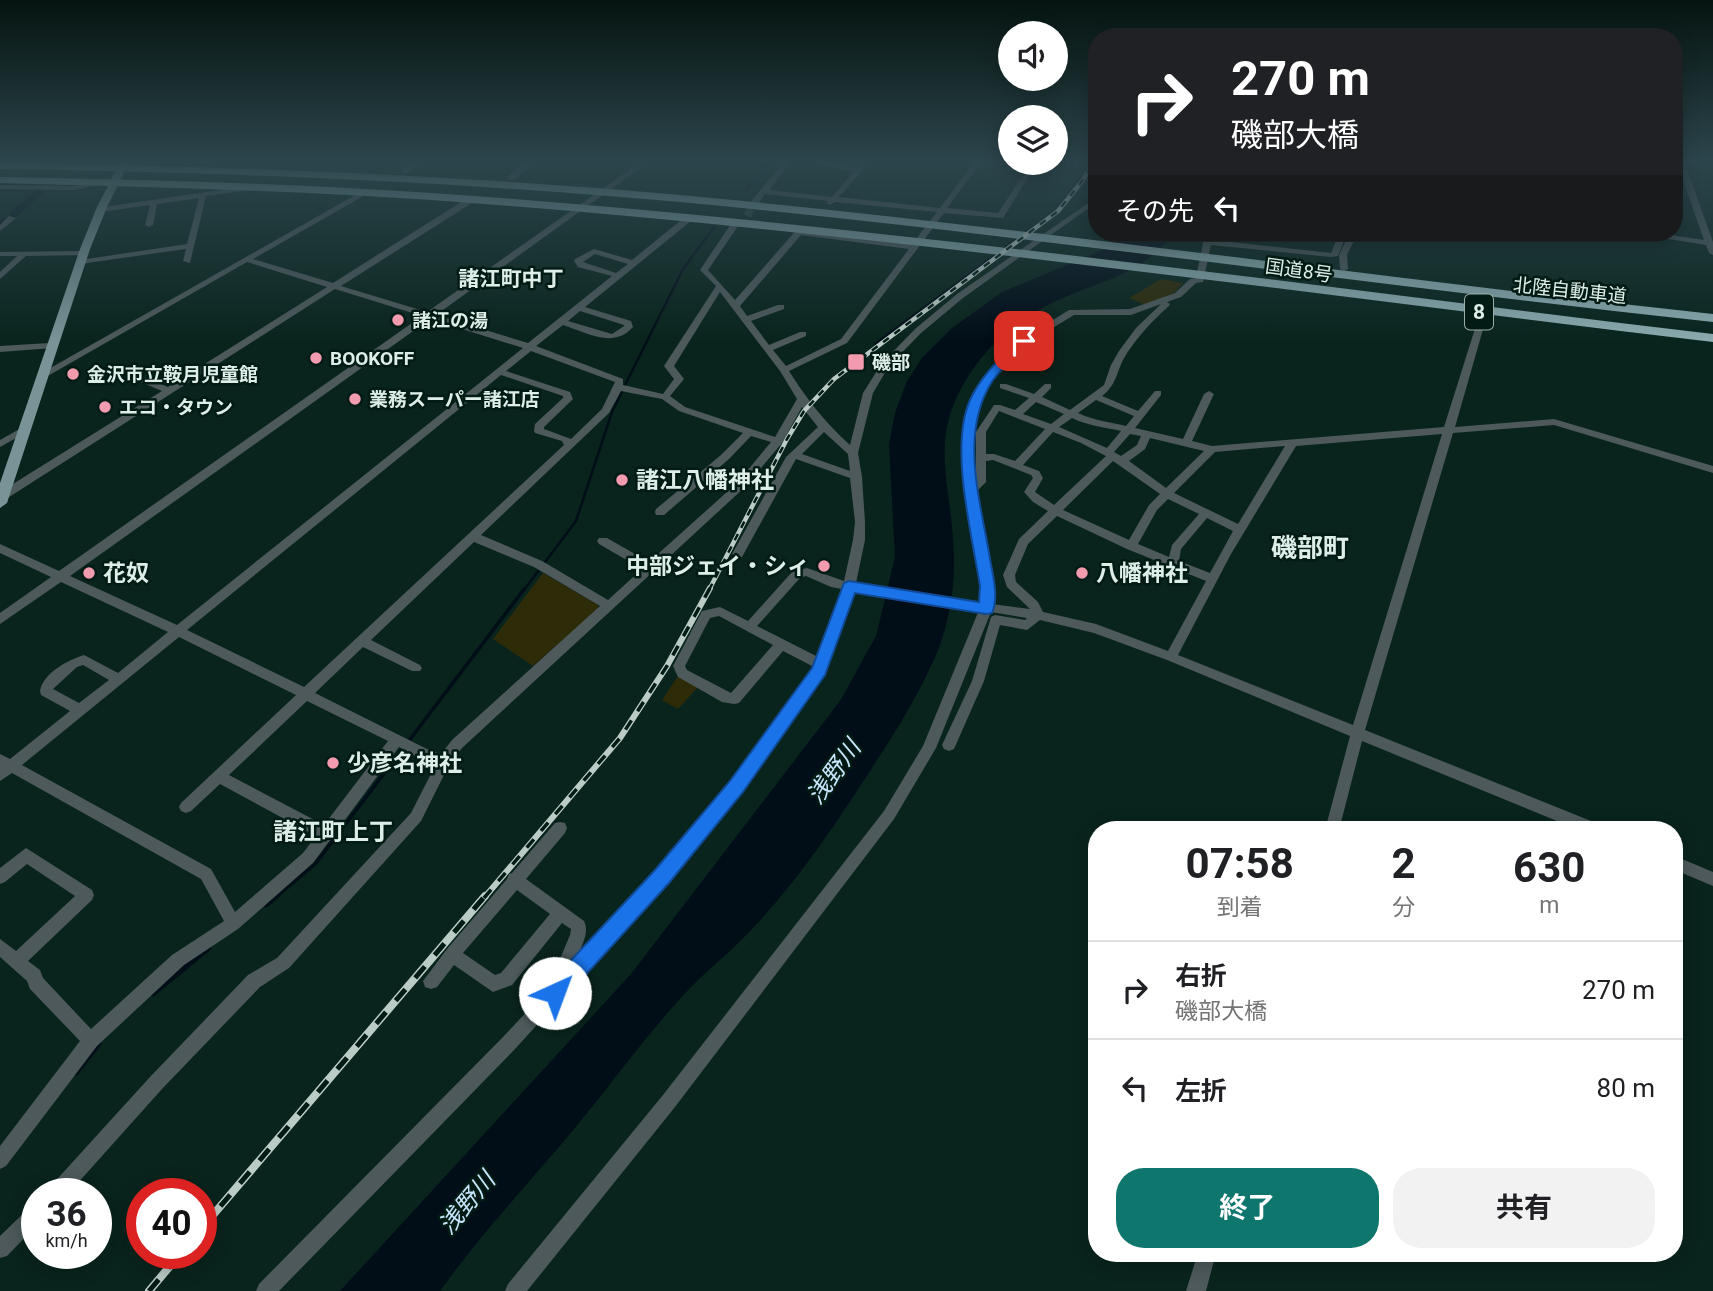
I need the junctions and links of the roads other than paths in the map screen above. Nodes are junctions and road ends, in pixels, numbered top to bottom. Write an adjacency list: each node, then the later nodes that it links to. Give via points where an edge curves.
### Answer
1 (96, 221): 31 (main road)
2 (150, 221): 16 (street)
3 (197, 221): 26 (street)
4 (312, 221): 32 (street)
5 (437, 221): 38 (street)
6 (562, 221): 46 (street)
7 (685, 221): 34 (street)
8 (740, 221): 39 (street, via 704,270)
9 (748, 221): 17 (highway, 国道8号 / 8)
10 (832, 221): 50 (highway, 北陸自動車道)
11 (891, 221): 47 (highway, 北陸自動車道)
12 (933, 221): 27 (street)
13 (966, 221): 18 (highway, 国道8号 / 8)
14 (1066, 221): 87 (street, via 960,296 885,365 868,393)
15 (1701, 221): 25 (street)
16 (149, 225)
17 (801, 231): 27 (street); 41 (street); 45 (highway, 国道8号 / 8)
18 (1088, 236)
19 (1683, 239): 25 (street)
20 (1139, 242): 35 (highway, 国道8号 / 8)
21 (1207, 242): 40 (street, via 1200,280)
22 (1242, 242): 23 (street, via 1331,255)
23 (1340, 242)
24 (1349, 242): 35 (street, via 1343,255)
25 (1710, 243): 28 (street)
26 (191, 246): 31 (street); 33 (street)
27 (914, 247): 57 (street, via 844,341)
28 (1713, 253)
29 (0, 254): 30 (street)
30 (24, 254): 31 (street); 37 (street)
31 (82, 258): 53 (main road)
32 (246, 259): 38 (street); 60 (street)
33 (187, 261)
34 (634, 263): 36 (street); 36 (street, via 594,251 578,261)
35 (1344, 269): 44 (highway, 国道8号 / 8)
36 (619, 276): 43 (street)
37 (0, 277)
38 (335, 286): 46 (street); 64 (street)
39 (720, 286): 41 (street); 68 (street, via 669,366 679,379)
40 (1178, 295): 67 (street, via 1152,315 1110,372 1109,386); 94 (street, via 1130,313 1072,312 1024,341 989,377 976,401 968,438)
41 (735, 306): 48 (street)
42 (781, 307): 48 (street)
43 (581, 308): 49 (street); 49 (street, via 629,327 612,337)
44 (1713, 309)
45 (1480, 312): 52 (highway, 国道8号 / 8); 78 (street, via 1482,319)
46 (428, 317): 54 (street); 109 (street)
47 (1713, 318)
48 (744, 320): 56 (street)
49 (563, 322): 54 (street)
50 (1713, 325)
51 (803, 334): 56 (street)
52 (1713, 338)
53 (50, 346): 55 (street); 60 (main road)
54 (530, 347): 58 (street); 63 (street, via 620,381)
55 (0, 349)
56 (767, 349): 57 (street)
57 (785, 370): 70 (street)
58 (500, 372): 85 (street, via 566,394 568,399 539,426 540,431 566,439); 117 (street)
59 (127, 373): 64 (street)
60 (43, 375): 76 (main road)
61 (1003, 386): 69 (street)
62 (1048, 386): 69 (street)
63 (618, 387): 68 (street); 85 (street, via 606,411)
64 (171, 391): 96 (street)
65 (1158, 393): 73 (street)
66 (1209, 394): 82 (street)
67 (1095, 396): 72 (street); 73 (street)
68 (665, 397): 79 (street, via 682,409)
69 (1034, 397): 71 (street); 72 (street)
70 (802, 398): 74 (street); 81 (street)
71 (1012, 412): 75 (street); 90 (street, via 997,407 981,432)
72 (1071, 413): 75 (street); 77 (street, via 1091,424)
73 (1140, 415): 77 (street)
74 (824, 427): 87 (street); 88 (street)
75 (1052, 428): 89 (street); 91 (street)
76 (23, 430): 83 (street); 96 (main road)
77 (1128, 430): 80 (street); 89 (street)
78 (1449, 431): 84 (street); 92 (street, via 1553,422); 126 (street)
79 (749, 432): 81 (street); 98 (street)
80 (1146, 435): 82 (street); 89 (street, via 1141,447)
81 (778, 441): 108 (street, via 741,485)
82 (1186, 443): 86 (street)
83 (0, 444)
84 (1292, 444): 86 (street); 100 (street)
85 (569, 446): 101 (street)
86 (1212, 449): 95 (street)
87 (853, 453): 93 (street)
88 (796, 455): 93 (street); 105 (street)
89 (1114, 457): 95 (street); 97 (street)
90 (981, 458): 91 (street); 94 (street, via 981,482)
91 (1017, 465): 97 (street, via 1038,478 1029,492 1034,499)
92 (1713, 470)
93 (857, 477): 111 (street, via 859,540)
94 (972, 489): 113 (street, via 987,586)
95 (1167, 494): 99 (street); 103 (street, via 1153,508)
96 (1, 499)
97 (1056, 511): 103 (street); 114 (street, via 1023,542 1009,575 1011,584 1034,604)
98 (660, 512)
99 (1206, 513): 100 (street); 106 (street, via 1176,548)
100 (1240, 530): 110 (street)
101 (474, 537): 107 (street); 118 (street)
102 (603, 541): 108 (street)
103 (1131, 546): 106 (street)
104 (0, 548): 109 (street)
105 (738, 554)
106 (1173, 563): 110 (street)
107 (541, 566): 112 (street)
108 (650, 568): 112 (street)
109 (60, 575): 115 (street); 117 (street)
110 (1213, 579): 120 (street)
111 (849, 587): 113 (street); 116 (street, via 807,572 796,575); 121 (street)
112 (609, 606): 129 (street)
113 (978, 608): 114 (street); 155 (street, via 929,748 889,814 669,1101)
114 (1038, 615): 120 (street, via 1096,629); 128 (street, via 1027,625 995,620 978,681)
115 (0, 619)
116 (749, 627): 119 (street); 119 (street, via 720,611 706,614 679,666 682,673 734,699)
117 (177, 631): 123 (street); 124 (street)
118 (362, 641): 122 (street); 124 (street)
119 (781, 645): 121 (street)
120 (1171, 657): 126 (street)
121 (822, 665): 147 (street, via 736,786 662,877)
122 (416, 668)
123 (118, 679): 125 (street); 125 (street, via 84,660 47,685 46,691)
124 (306, 694): 127 (street); 131 (street)
125 (80, 710): 130 (street)
126 (1358, 732): 133 (street); 134 (street)
127 (402, 742): 129 (street); 136 (street)
128 (949, 745)
129 (444, 761): 150 (street, via 416,817 282,963 254,981)
130 (4, 767): 142 (street, via 206,874)
131 (219, 777): 132 (street); 136 (street)
132 (186, 807)
133 (1334, 821)
134 (1574, 821)
135 (560, 828): 139 (street)
136 (327, 834): 142 (street, via 308,858)
137 (1683, 866): 140 (street)
138 (0, 877): 145 (street, via 26,855 87,895)
139 (514, 879): 141 (street); 144 (street)
140 (1713, 879)
141 (561, 912): 144 (street, via 506,979 493,984); 147 (street, via 579,926 578,941)
142 (233, 924): 148 (street, via 178,960)
143 (0, 947): 145 (street)
144 (452, 954): 146 (street)
145 (18, 960): 148 (street)
146 (431, 981)
147 (555, 993): 154 (street)
148 (91, 1040): 149 (street)
149 (0, 1160)
150 (70, 1178)
151 (21, 1228): 152 (street)
152 (0, 1249)
153 (1204, 1262): 156 (street)
154 (266, 1291)
155 (515, 1291)
156 (1196, 1291)

